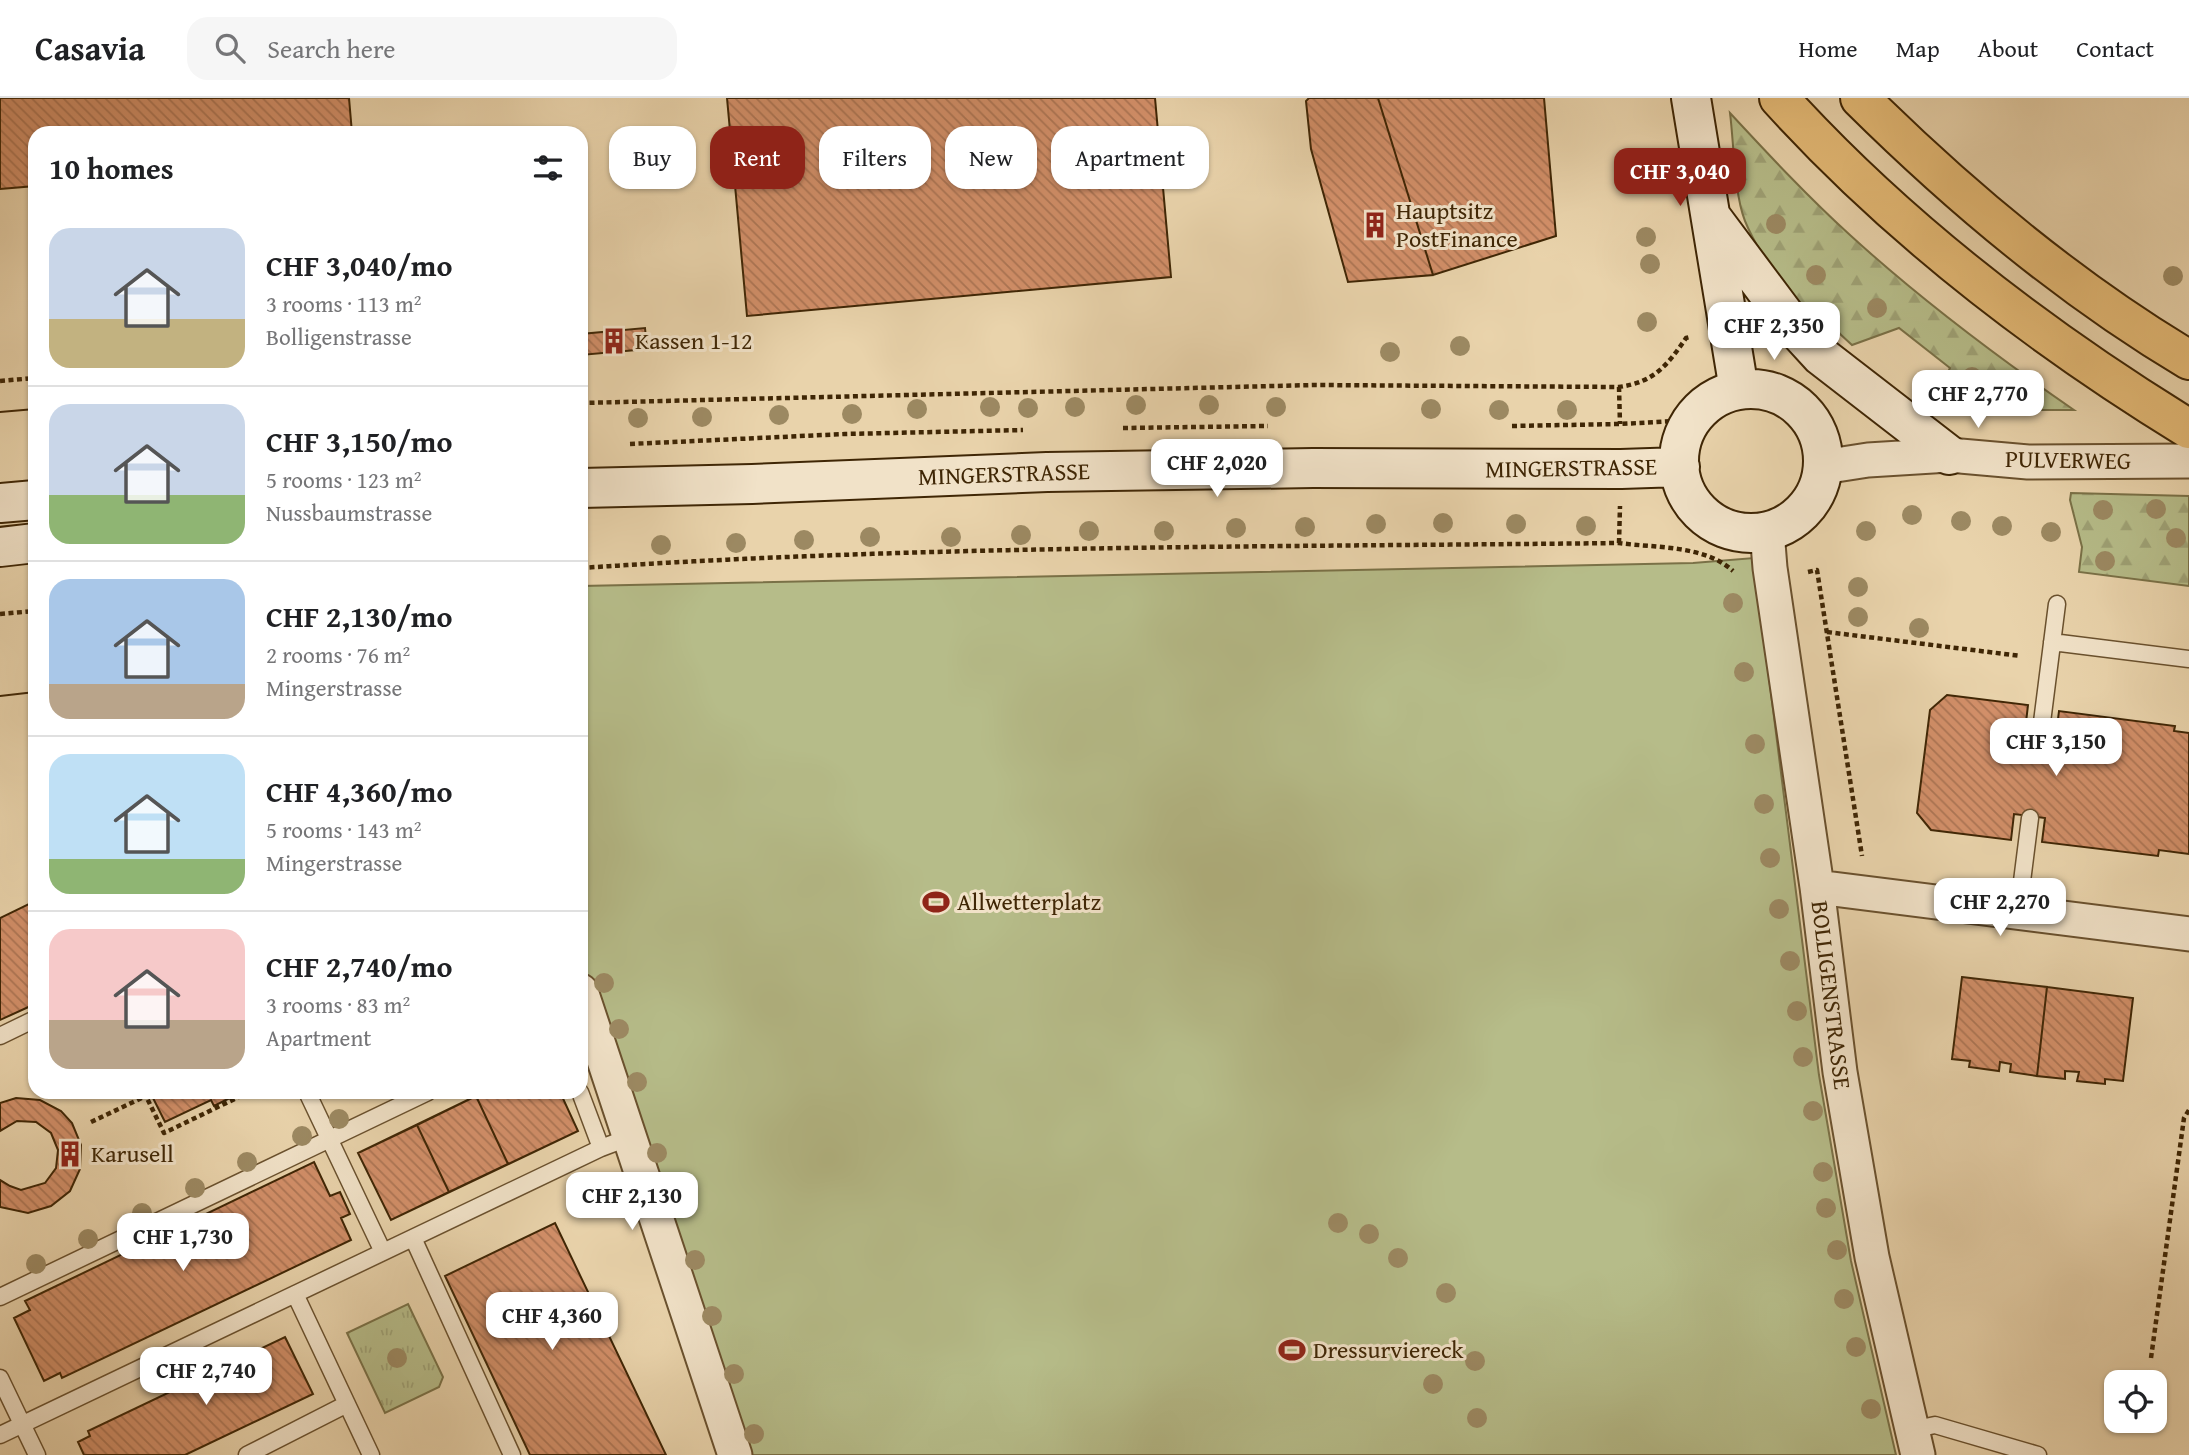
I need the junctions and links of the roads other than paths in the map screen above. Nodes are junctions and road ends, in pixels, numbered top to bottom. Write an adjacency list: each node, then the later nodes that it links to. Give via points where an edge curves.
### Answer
1 (1691, 98): 4 (main road)
2 (1779, 98): 7 (highway, via 1877,196 1959,269 2042,333)
3 (1860, 98): 5 (highway, via 1993,221 2077,285)
4 (1712, 218): 6 (main road); 8 (main road, via 1821,356)
5 (2189, 360)
6 (1739, 390): 10 (main road, via 1721,396 1698,413 1684,437); 11 (main road, via 1770,392 1798,406 1818,433)
7 (2189, 429)
8 (1949, 455): 9 (street, PULVERWEG, via 2028,462); 11 (street, PULVERWEG)
9 (2189, 461)
10 (1680, 467): 12 (main road, MINGERSTRASSE, via 1047,472); 15 (main road, via 1686,491 1706,517 1735,531)
11 (1823, 467): 15 (main road, via 1816,492 1801,513)
12 (588, 488)
13 (28, 501): 14 (main road)
14 (0, 503)
15 (1767, 531): 23 (street, BOLLIGENSTRASSE)
16 (28, 544): 17 (main road)
17 (0, 547)
18 (2057, 604): 19 (lane)
19 (2052, 642): 20 (lane); 21 (lane)
20 (2189, 659)
21 (2041, 730)
22 (2030, 818): 24 (lane)
23 (1817, 887): 24 (street); 42 (street, BOLLIGENSTRASSE, via 1840,1072 1872,1257)
24 (2018, 913): 25 (street)
25 (2189, 934)
26 (28, 1022): 28 (lane)
27 (588, 1022): 33 (street)
28 (0, 1036)
29 (310, 1099): 32 (lane)
30 (413, 1099): 32 (lane)
31 (585, 1099): 33 (lane)
32 (329, 1139): 35 (lane); 37 (lane)
33 (615, 1143): 34 (lane); 47 (street)
34 (413, 1238): 35 (lane); 46 (lane)
35 (383, 1252): 36 (lane)
36 (295, 1294): 39 (lane); 40 (lane)
37 (0, 1297)
38 (0, 1378): 40 (lane)
39 (347, 1404): 44 (lane); 45 (lane)
40 (22, 1424): 41 (lane); 43 (lane)
41 (0, 1434)
42 (1915, 1442): 48 (lane, via 1936,1425)
43 (37, 1455)
44 (247, 1455)
45 (371, 1455)
46 (512, 1455)
47 (735, 1455)
48 (2038, 1455)

